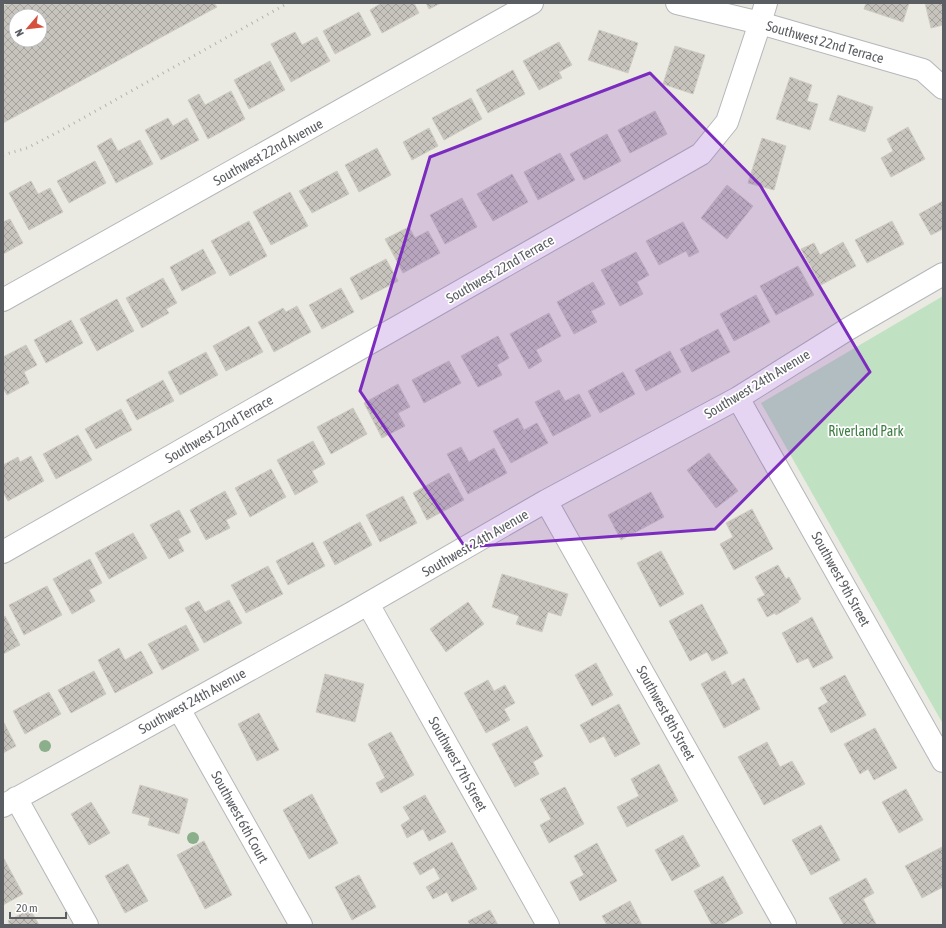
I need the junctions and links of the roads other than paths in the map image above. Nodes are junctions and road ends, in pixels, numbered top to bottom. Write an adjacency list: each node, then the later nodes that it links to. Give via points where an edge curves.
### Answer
1 (532, 3): 6 (street, Southwest 22nd Avenue)
2 (677, 3): 3 (street)
3 (763, 13): 4 (street, Southwest 22nd Terrace, via 923,70); 9 (street, Southwest 22nd Terrace, via 727,122 701,154)
4 (943, 88)
5 (943, 274): 7 (street, Southwest 24th Avenue, via 848,329)
6 (3, 300)
7 (738, 398): 8 (street, Southwest 24th Avenue); 12 (street, Southwest 9th Street)
8 (546, 501): 10 (street, Southwest 24th Avenue); 17 (street, Southwest 8th Street)
9 (3, 552)
10 (368, 604): 11 (street, Southwest 24th Avenue); 16 (street, Southwest 7th Street)
11 (179, 709): 13 (street, Southwest 24th Avenue); 15 (street, Southwest 6th Court)
12 (943, 761)
13 (9, 802): 14 (street)
14 (87, 925)
15 (301, 925)
16 (548, 925)
17 (785, 925)

